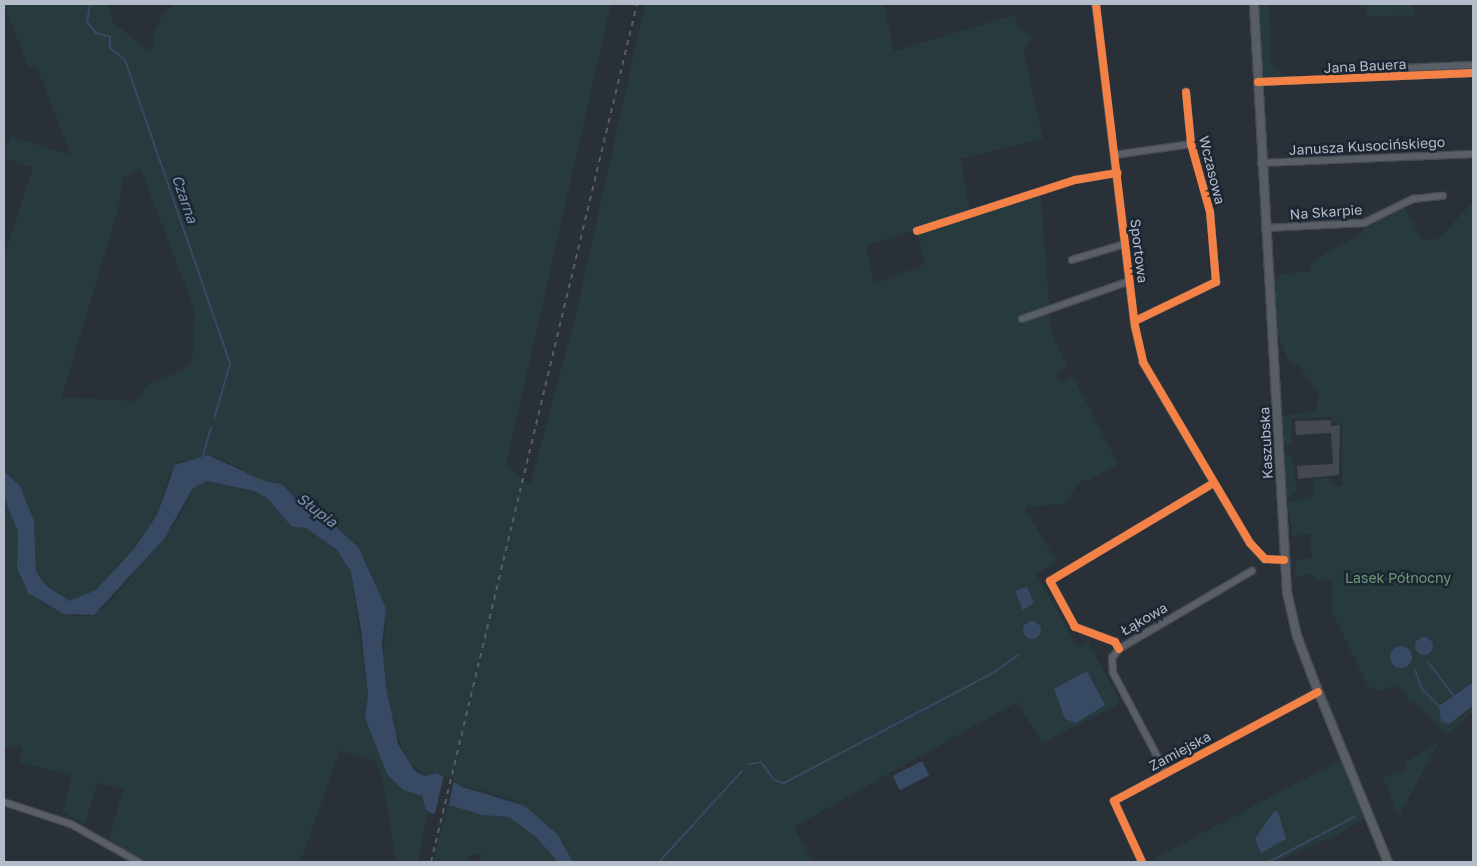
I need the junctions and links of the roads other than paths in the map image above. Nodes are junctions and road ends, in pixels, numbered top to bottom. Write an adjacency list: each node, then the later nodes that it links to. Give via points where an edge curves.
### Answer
1 (1096, 4): 12 (street, Sportowa)
2 (1254, 4): 8 (main road, Kaszubska)
3 (1473, 66): 4 (street, Jana Bauera)
4 (1419, 68): 6 (street); 7 (street, Jana Bauera, via 1398,69)
5 (1473, 73): 6 (street, Jana Bauera)
6 (1419, 76): 7 (street, Jana Bauera)
7 (1383, 78): 8 (street, Jana Bauera)
8 (1258, 82): 13 (main road, Kaszubska)
9 (1186, 92): 10 (street, Wczasowa)
10 (1191, 144): 12 (street); 22 (street, Wczasowa, via 1210,212 1216,282)
11 (1473, 154): 13 (street, Janusza Kusocińskiego)
12 (1115, 156): 14 (street, Sportowa)
13 (1262, 162): 16 (main road, Kaszubska)
14 (1117, 173): 17 (street, via 1074,180); 18 (street, Sportowa)
15 (1443, 196): 16 (street, Na Skarpie, via 1413,199 1364,223)
16 (1265, 228): 24 (main road, Kaszubska)
17 (917, 231)
18 (1125, 244): 19 (street); 20 (street, Sportowa)
19 (1072, 260)
20 (1130, 281): 21 (street); 22 (street, Sportowa)
21 (1022, 319)
22 (1135, 321): 23 (street, Sportowa, via 1144,362)
23 (1214, 484): 24 (street, Sportowa, via 1257,552 1264,559); 26 (street, via 1050,581 1075,627 1115,642)
24 (1284, 560): 27 (main road, Kaszubska, via 1297,636)
25 (1252, 571): 26 (street, Łąkowa)
26 (1119, 649): 28 (street, Łąkowa, via 1112,658 1113,673)
27 (1318, 692): 28 (street, Zamiejska); 32 (main road, Kaszubska)
28 (1166, 773): 31 (street, Zamiejska, via 1114,801)
29 (4, 802): 30 (street, via 71,824)
30 (139, 862)
31 (1142, 862)
32 (1388, 862)

